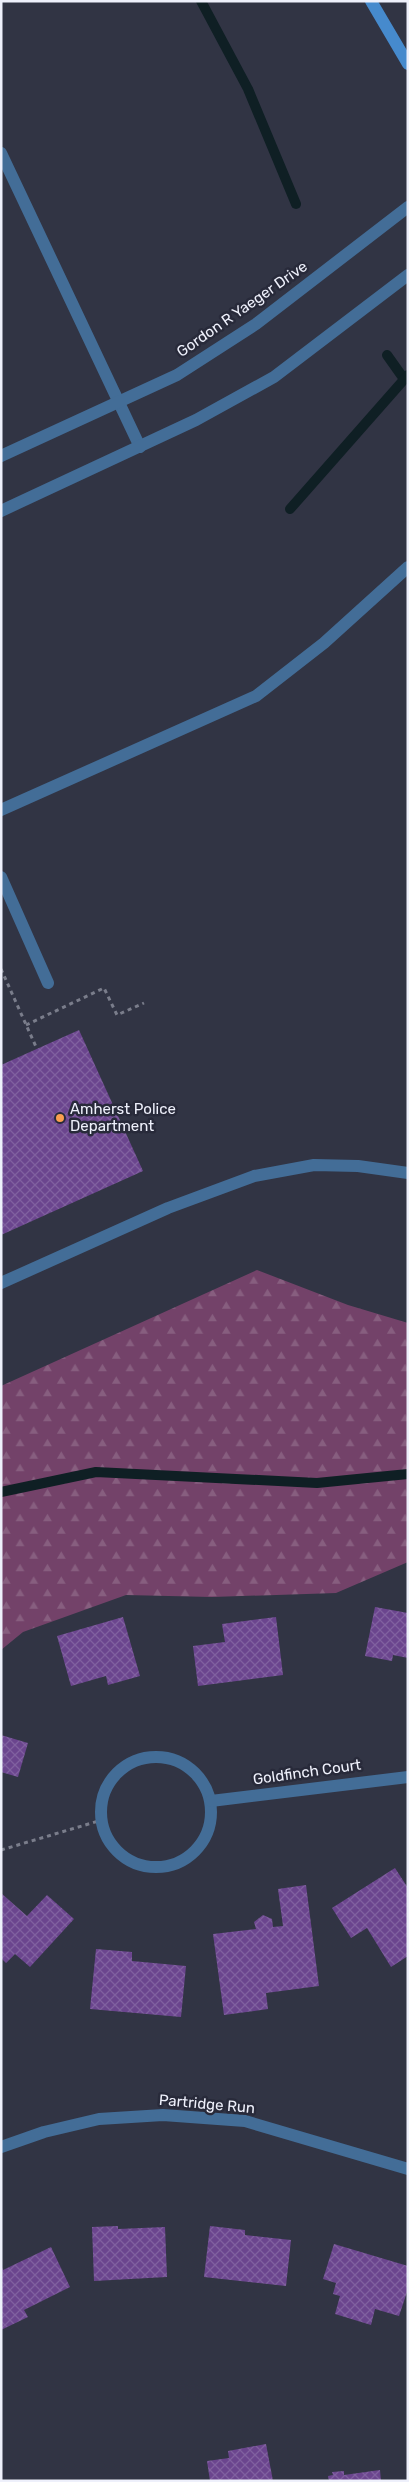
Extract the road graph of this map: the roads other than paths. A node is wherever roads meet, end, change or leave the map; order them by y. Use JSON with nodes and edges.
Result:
{"nodes":[{"id":1,"x":371,"y":1,"type":"edge"},
{"id":2,"x":408,"y":64,"type":"edge"},
{"id":3,"x":1,"y":153,"type":"edge"},
{"id":4,"x":408,"y":207,"type":"edge"},
{"id":5,"x":408,"y":275,"type":"edge"},
{"id":6,"x":119,"y":403,"type":"junction"},
{"id":7,"x":140,"y":447,"type":"junction"},
{"id":8,"x":1,"y":456,"type":"edge"},
{"id":9,"x":1,"y":511,"type":"edge"},
{"id":10,"x":408,"y":567,"type":"edge"},
{"id":11,"x":1,"y":810,"type":"edge"},
{"id":12,"x":1,"y":877,"type":"edge"},
{"id":13,"x":48,"y":982,"type":"dead end"},
{"id":14,"x":408,"y":1173,"type":"edge"},
{"id":15,"x":1,"y":1283,"type":"edge"},
{"id":16,"x":408,"y":1777,"type":"edge"},
{"id":17,"x":210,"y":1801,"type":"junction"},
{"id":18,"x":1,"y":2147,"type":"edge"},
{"id":19,"x":408,"y":2168,"type":"edge"}],
"edges":[{"from":1,"to":2,"type":"main road"},
{"from":3,"to":6,"type":"street"},
{"from":4,"to":6,"type":"street","name":"Gordon R Yaeger Drive"},
{"from":5,"to":7,"type":"street"},
{"from":6,"to":7,"type":"street"},
{"from":6,"to":8,"type":"street","name":"Gordon R Yaeger Drive"},
{"from":7,"to":9,"type":"street"},
{"from":10,"to":11,"type":"street"},
{"from":12,"to":13,"type":"street"},
{"from":14,"to":15,"type":"street"},
{"from":16,"to":17,"type":"street","name":"Goldfinch Court"},
{"from":17,"to":17,"type":"street"},
{"from":18,"to":19,"type":"street","name":"Partridge Run"}]}
